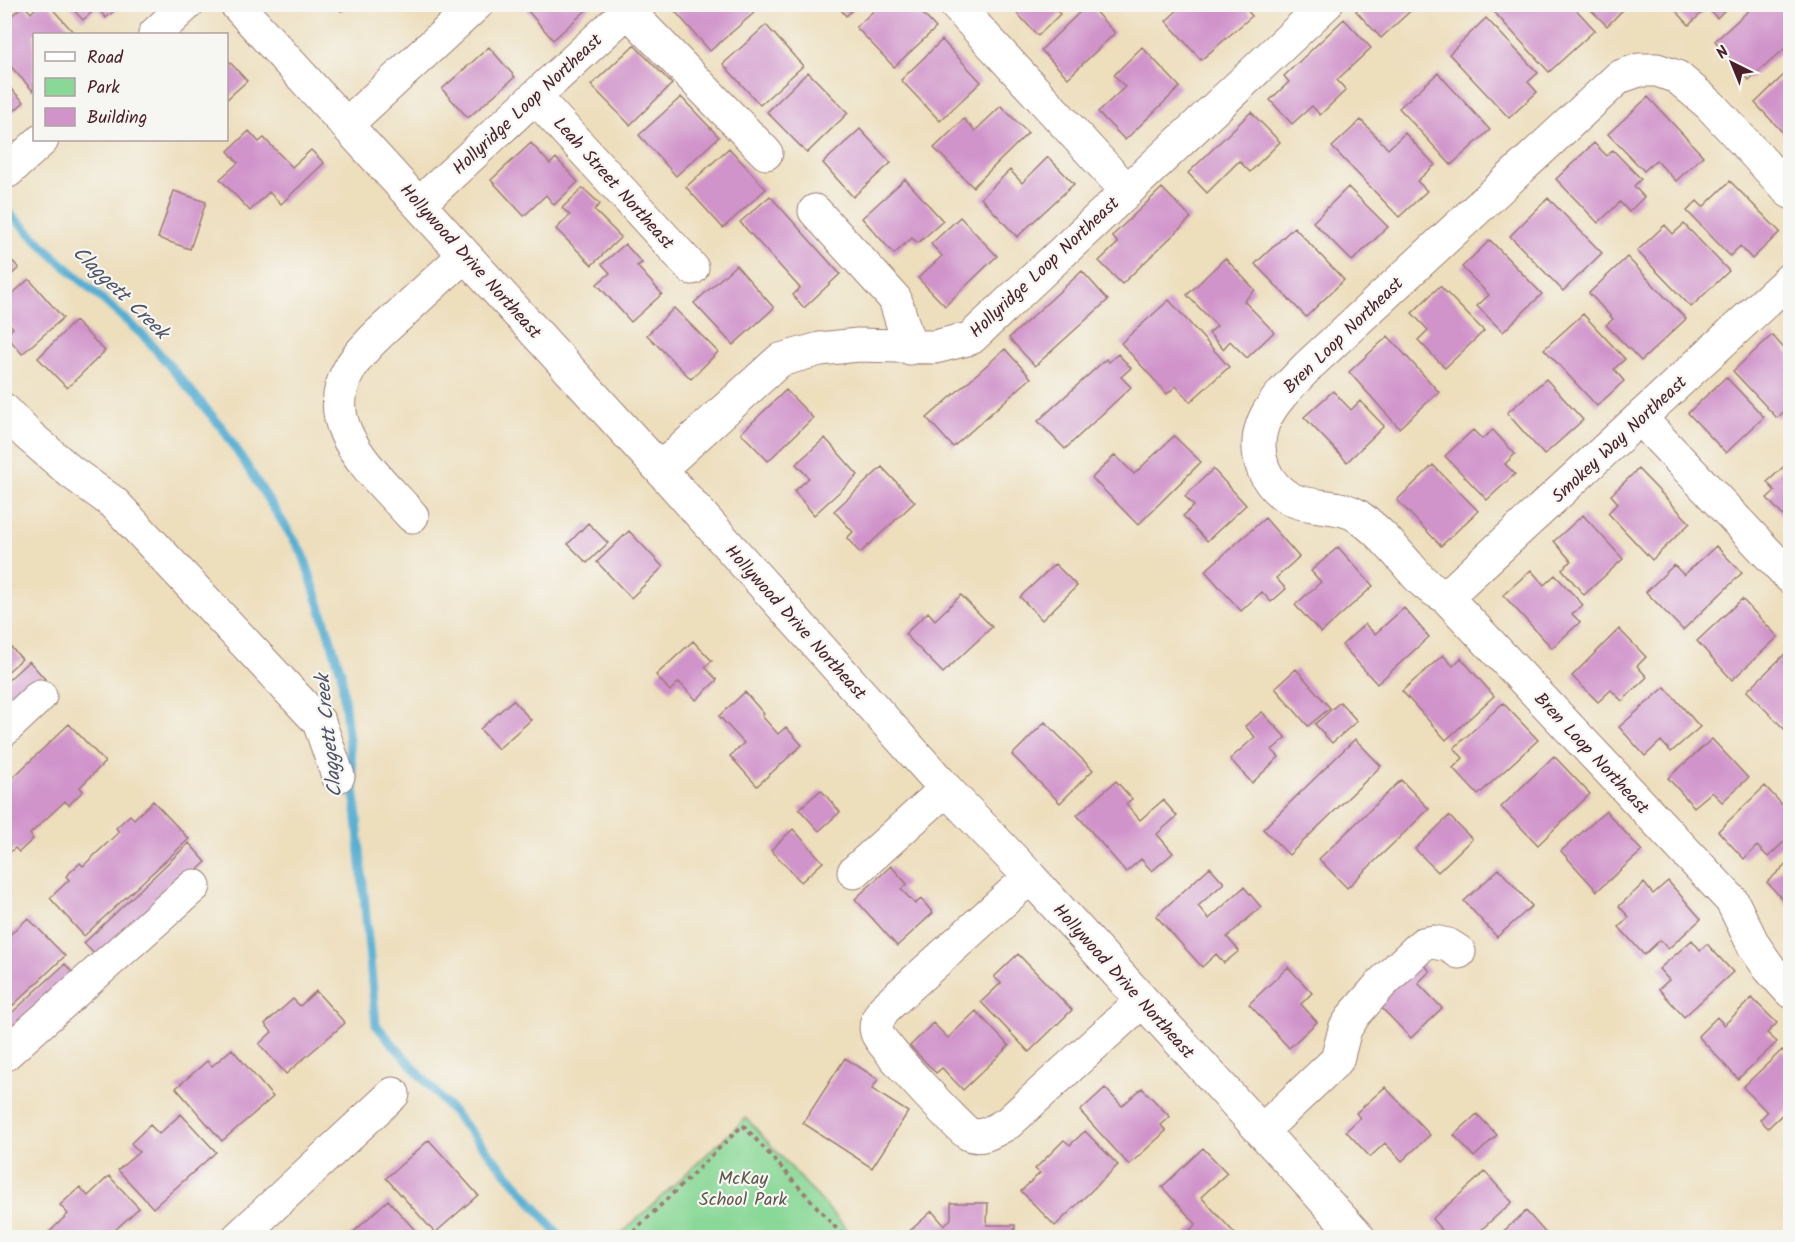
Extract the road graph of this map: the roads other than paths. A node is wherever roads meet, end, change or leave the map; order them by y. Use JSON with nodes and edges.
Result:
{"nodes":[{"id":1,"x":187,"y":4,"type":"edge"},
{"id":2,"x":236,"y":4,"type":"edge"},
{"id":3,"x":477,"y":4,"type":"edge"},
{"id":4,"x":955,"y":4,"type":"edge"},
{"id":5,"x":631,"y":8,"type":"edge"},
{"id":6,"x":1306,"y":11,"type":"edge"},
{"id":7,"x":156,"y":33,"type":"edge"},
{"id":8,"x":536,"y":97,"type":"junction"},
{"id":9,"x":346,"y":125,"type":"junction"},
{"id":10,"x":41,"y":141,"type":"edge"},
{"id":11,"x":766,"y":153,"type":"dead end"},
{"id":12,"x":8,"y":171,"type":"dead end"},
{"id":13,"x":1127,"y":191,"type":"junction"},
{"id":14,"x":1791,"y":192,"type":"edge"},
{"id":15,"x":419,"y":204,"type":"junction"},
{"id":16,"x":815,"y":211,"type":"dead end"},
{"id":17,"x":465,"y":255,"type":"junction"},
{"id":18,"x":692,"y":268,"type":"dead end"},
{"id":19,"x":1791,"y":279,"type":"edge"},
{"id":20,"x":910,"y":348,"type":"junction"},
{"id":21,"x":4,"y":410,"type":"edge"},
{"id":22,"x":1641,"y":419,"type":"junction"},
{"id":23,"x":660,"y":469,"type":"junction"},
{"id":24,"x":412,"y":516,"type":"dead end"},
{"id":25,"x":1791,"y":578,"type":"edge"},
{"id":26,"x":1446,"y":597,"type":"junction"},
{"id":27,"x":40,"y":696,"type":"dead end"},
{"id":28,"x":4,"y":730,"type":"edge"},
{"id":29,"x":338,"y":776,"type":"dead end"},
{"id":30,"x":946,"y":789,"type":"junction"},
{"id":31,"x":854,"y":872,"type":"dead end"},
{"id":32,"x":1030,"y":877,"type":"junction"},
{"id":33,"x":194,"y":886,"type":"dead end"},
{"id":34,"x":1459,"y":952,"type":"dead end"},
{"id":35,"x":1791,"y":991,"type":"edge"},
{"id":36,"x":1142,"y":1001,"type":"junction"},
{"id":37,"x":4,"y":1055,"type":"edge"},
{"id":38,"x":393,"y":1094,"type":"dead end"},
{"id":39,"x":1262,"y":1131,"type":"junction"},
{"id":40,"x":1351,"y":1235,"type":"edge"},
{"id":41,"x":238,"y":1238,"type":"edge"}],
"edges":[{"from":1,"to":7,"type":"street"},
{"from":2,"to":9,"type":"street","name":"Hollywood Drive Northeast"},
{"from":3,"to":9,"type":"street"},
{"from":4,"to":13,"type":"street"},
{"from":5,"to":8,"type":"street","name":"Hollyridge Loop Northeast"},
{"from":5,"to":11,"type":"street"},
{"from":6,"to":13,"type":"street","name":"Hollyridge Loop Northeast"},
{"from":8,"to":15,"type":"street","name":"Hollyridge Loop Northeast"},
{"from":8,"to":18,"type":"street","name":"Leah Street Northeast"},
{"from":9,"to":15,"type":"street","name":"Hollywood Drive Northeast"},
{"from":10,"to":12,"type":"street"},
{"from":13,"to":20,"type":"street","name":"Hollyridge Loop Northeast"},
{"from":14,"to":26,"type":"street","name":"Bren Loop Northeast"},
{"from":15,"to":17,"type":"street","name":"Hollywood Drive Northeast"},
{"from":16,"to":20,"type":"street"},
{"from":17,"to":23,"type":"street","name":"Hollywood Drive Northeast"},
{"from":17,"to":24,"type":"street"},
{"from":19,"to":22,"type":"street","name":"Smokey Way Northeast"},
{"from":20,"to":23,"type":"street","name":"Hollyridge Loop Northeast"},
{"from":21,"to":29,"type":"street"},
{"from":22,"to":25,"type":"street"},
{"from":22,"to":26,"type":"street","name":"Smokey Way Northeast"},
{"from":23,"to":30,"type":"street","name":"Hollywood Drive Northeast"},
{"from":26,"to":35,"type":"street","name":"Bren Loop Northeast"},
{"from":27,"to":28,"type":"street"},
{"from":30,"to":31,"type":"street"},
{"from":30,"to":32,"type":"street","name":"Hollywood Drive Northeast"},
{"from":32,"to":36,"type":"street","name":"Hollywood Drive Northeast"},
{"from":32,"to":36,"type":"street"},
{"from":33,"to":37,"type":"street"},
{"from":34,"to":39,"type":"street"},
{"from":36,"to":39,"type":"street","name":"Hollywood Drive Northeast"},
{"from":38,"to":41,"type":"street"},
{"from":39,"to":40,"type":"street","name":"Hollywood Drive Northeast"}]}
